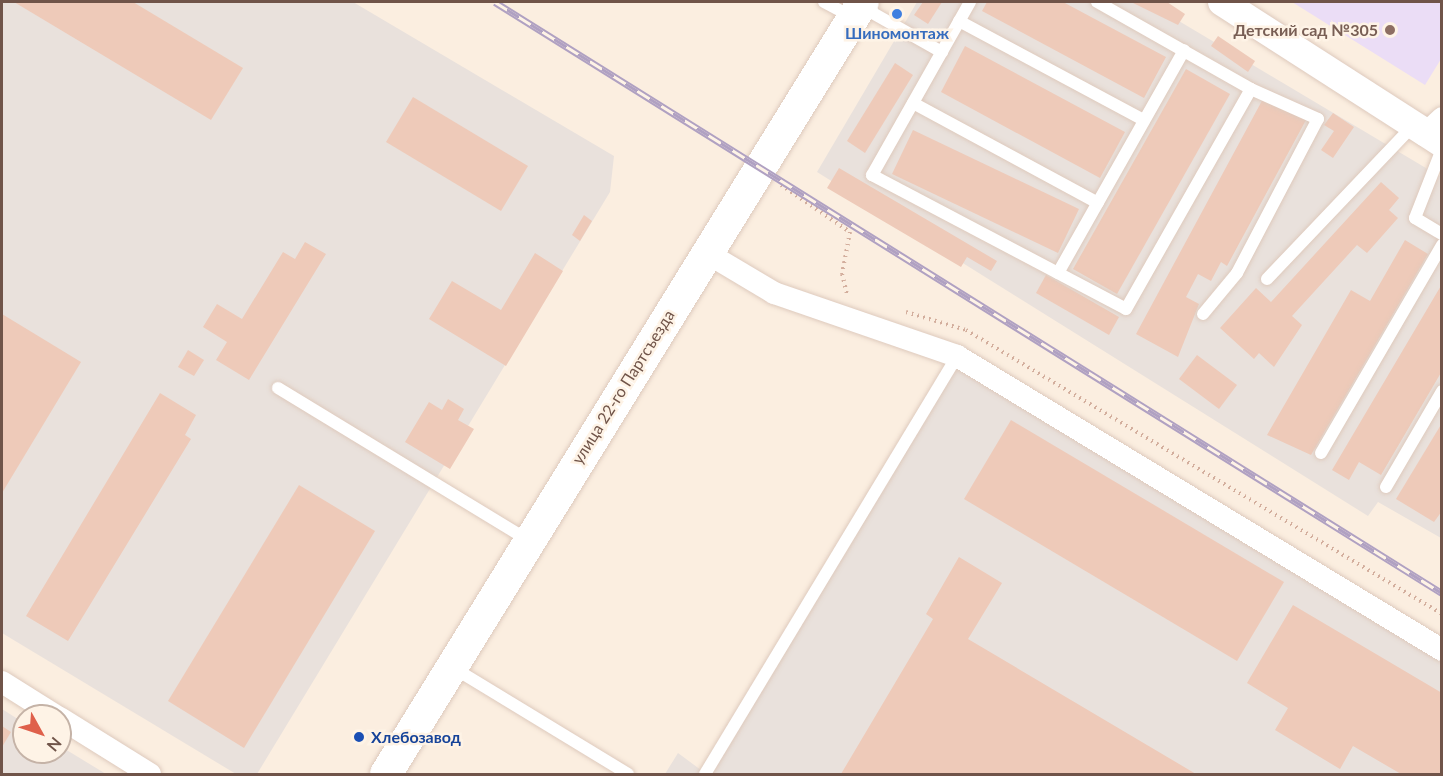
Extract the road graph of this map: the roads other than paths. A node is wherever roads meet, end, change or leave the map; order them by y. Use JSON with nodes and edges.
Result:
{"nodes":[{"id":1,"x":824,"y":2,"type":"edge"},
{"id":2,"x":970,"y":2,"type":"edge"},
{"id":3,"x":1097,"y":2,"type":"edge"},
{"id":4,"x":1222,"y":2,"type":"edge"},
{"id":5,"x":859,"y":8,"type":"edge"},
{"id":6,"x":959,"y":21,"type":"junction"},
{"id":7,"x":1184,"y":50,"type":"junction"},
{"id":8,"x":942,"y":52,"type":"junction"},
{"id":9,"x":1251,"y":89,"type":"junction"},
{"id":10,"x":913,"y":103,"type":"junction"},
{"id":11,"x":1144,"y":120,"type":"junction"},
{"id":12,"x":1432,"y":134,"type":"edge"},
{"id":13,"x":1098,"y":203,"type":"junction"},
{"id":14,"x":1442,"y":234,"type":"edge"},
{"id":15,"x":1442,"y":245,"type":"edge"},
{"id":16,"x":707,"y":253,"type":"junction"},
{"id":17,"x":1058,"y":273,"type":"junction"},
{"id":18,"x":1267,"y":279,"type":"dead end"},
{"id":19,"x":1203,"y":314,"type":"dead end"},
{"id":20,"x":957,"y":356,"type":"junction"},
{"id":21,"x":278,"y":388,"type":"dead end"},
{"id":22,"x":1442,"y":391,"type":"edge"},
{"id":23,"x":1321,"y":453,"type":"dead end"},
{"id":24,"x":1386,"y":487,"type":"dead end"},
{"id":25,"x":528,"y":540,"type":"junction"},
{"id":26,"x":1442,"y":650,"type":"edge"},
{"id":27,"x":451,"y":666,"type":"junction"},
{"id":28,"x":2,"y":682,"type":"edge"},
{"id":29,"x":37,"y":704,"type":"edge"},
{"id":30,"x":72,"y":726,"type":"edge"},
{"id":31,"x":150,"y":774,"type":"edge"},
{"id":32,"x":386,"y":774,"type":"edge"},
{"id":33,"x":624,"y":774,"type":"edge"},
{"id":34,"x":705,"y":774,"type":"edge"}],
"edges":[{"from":1,"to":5,"type":"lane"},
{"from":2,"to":6,"type":"lane"},
{"from":3,"to":7,"type":"lane"},
{"from":4,"to":12,"type":"street"},
{"from":5,"to":8,"type":"lane"},
{"from":5,"to":16,"type":"main road","name":"улица 22-го Партсъезда"},
{"from":6,"to":8,"type":"lane"},
{"from":6,"to":11,"type":"lane"},
{"from":7,"to":9,"type":"lane"},
{"from":7,"to":11,"type":"lane"},
{"from":8,"to":10,"type":"lane"},
{"from":9,"to":17,"type":"lane"},
{"from":9,"to":19,"type":"lane"},
{"from":10,"to":13,"type":"lane"},
{"from":10,"to":17,"type":"lane"},
{"from":11,"to":13,"type":"lane"},
{"from":12,"to":14,"type":"lane"},
{"from":12,"to":18,"type":"lane"},
{"from":13,"to":17,"type":"lane"},
{"from":15,"to":23,"type":"lane"},
{"from":16,"to":20,"type":"street"},
{"from":16,"to":25,"type":"main road","name":"улица 22-го Партсъезда"},
{"from":20,"to":26,"type":"street"},
{"from":20,"to":34,"type":"lane"},
{"from":21,"to":25,"type":"lane"},
{"from":22,"to":24,"type":"lane"},
{"from":25,"to":27,"type":"main road","name":"улица 22-го Партсъезда"},
{"from":27,"to":32,"type":"main road","name":"улица 22-го Партсъезда"},
{"from":27,"to":33,"type":"lane"},
{"from":28,"to":29,"type":"street"},
{"from":30,"to":31,"type":"street"}]}
